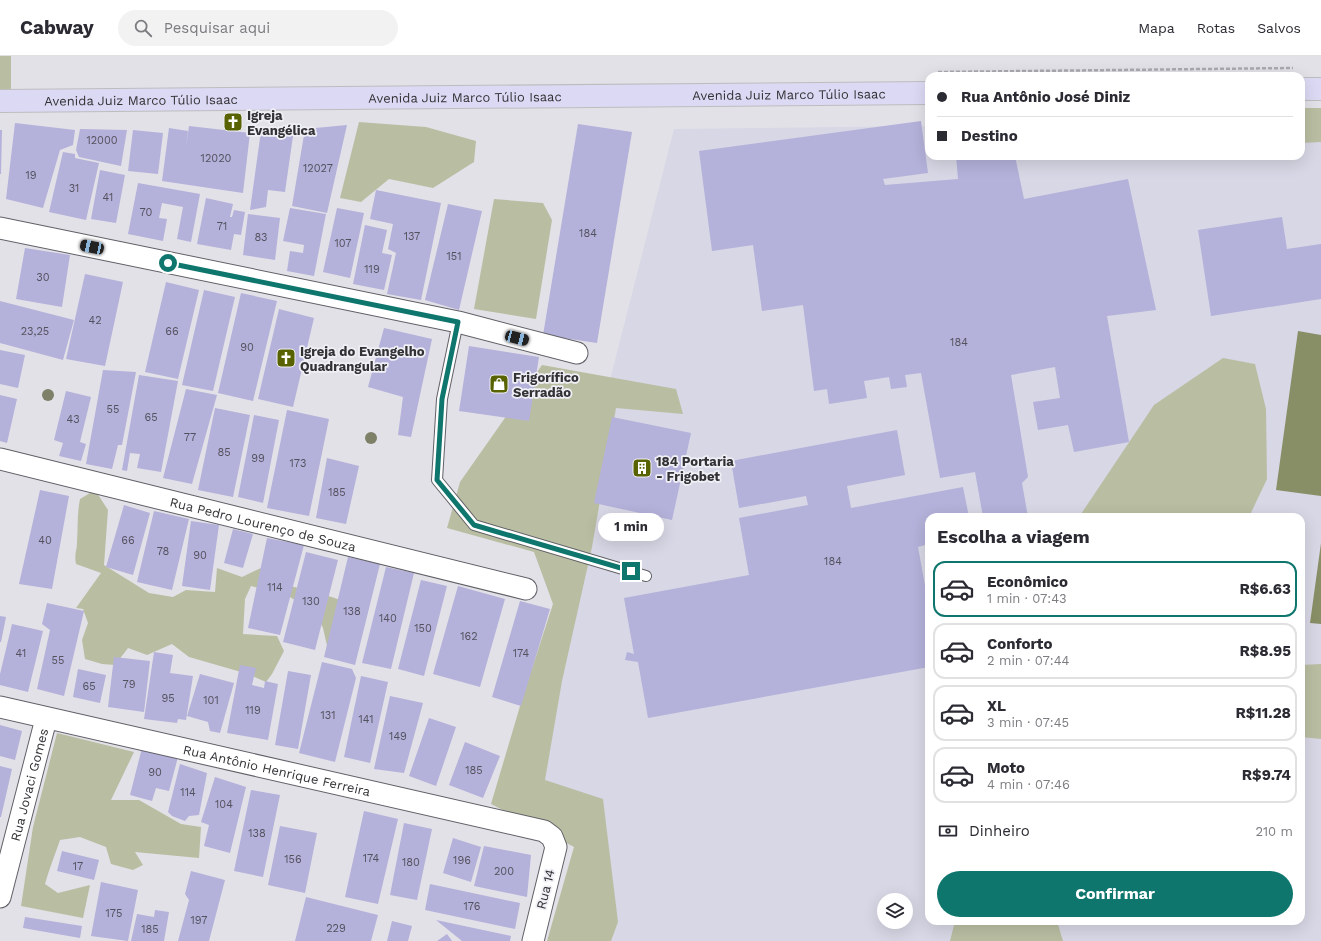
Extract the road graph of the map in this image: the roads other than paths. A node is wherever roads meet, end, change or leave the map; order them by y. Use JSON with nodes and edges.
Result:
{"nodes":[{"id":1,"x":1305,"y":89,"type":"edge"},
{"id":2,"x":1321,"y":89,"type":"edge"},
{"id":3,"x":925,"y":93,"type":"edge"},
{"id":4,"x":0,"y":101,"type":"edge"},
{"id":5,"x":0,"y":228,"type":"edge"},
{"id":6,"x":458,"y":322,"type":"junction"},
{"id":7,"x":577,"y":353,"type":"dead end"},
{"id":8,"x":0,"y":459,"type":"edge"},
{"id":9,"x":646,"y":576,"type":"dead end"},
{"id":10,"x":526,"y":589,"type":"dead end"},
{"id":11,"x":0,"y":707,"type":"edge"},
{"id":12,"x":46,"y":719,"type":"junction"},
{"id":13,"x":552,"y":837,"type":"joint"},
{"id":14,"x":0,"y":897,"type":"edge"},
{"id":15,"x":533,"y":941,"type":"edge"}],
"edges":[{"from":1,"to":2,"type":"main road"},
{"from":3,"to":4,"type":"main road","name":"Avenida Juiz Marco Túlio Isaac"},
{"from":5,"to":6,"type":"street"},
{"from":6,"to":7,"type":"street"},
{"from":6,"to":9,"type":"lane"},
{"from":8,"to":10,"type":"street","name":"Rua Pedro Lourenço de Souza"},
{"from":11,"to":12,"type":"street","name":"Rua Antônio Henrique Ferreira"},
{"from":12,"to":13,"type":"street","name":"Rua Antônio Henrique Ferreira"},
{"from":12,"to":14,"type":"street","name":"Rua Jovaci Gomes"},
{"from":13,"to":15,"type":"street","name":"Rua 14"}]}
